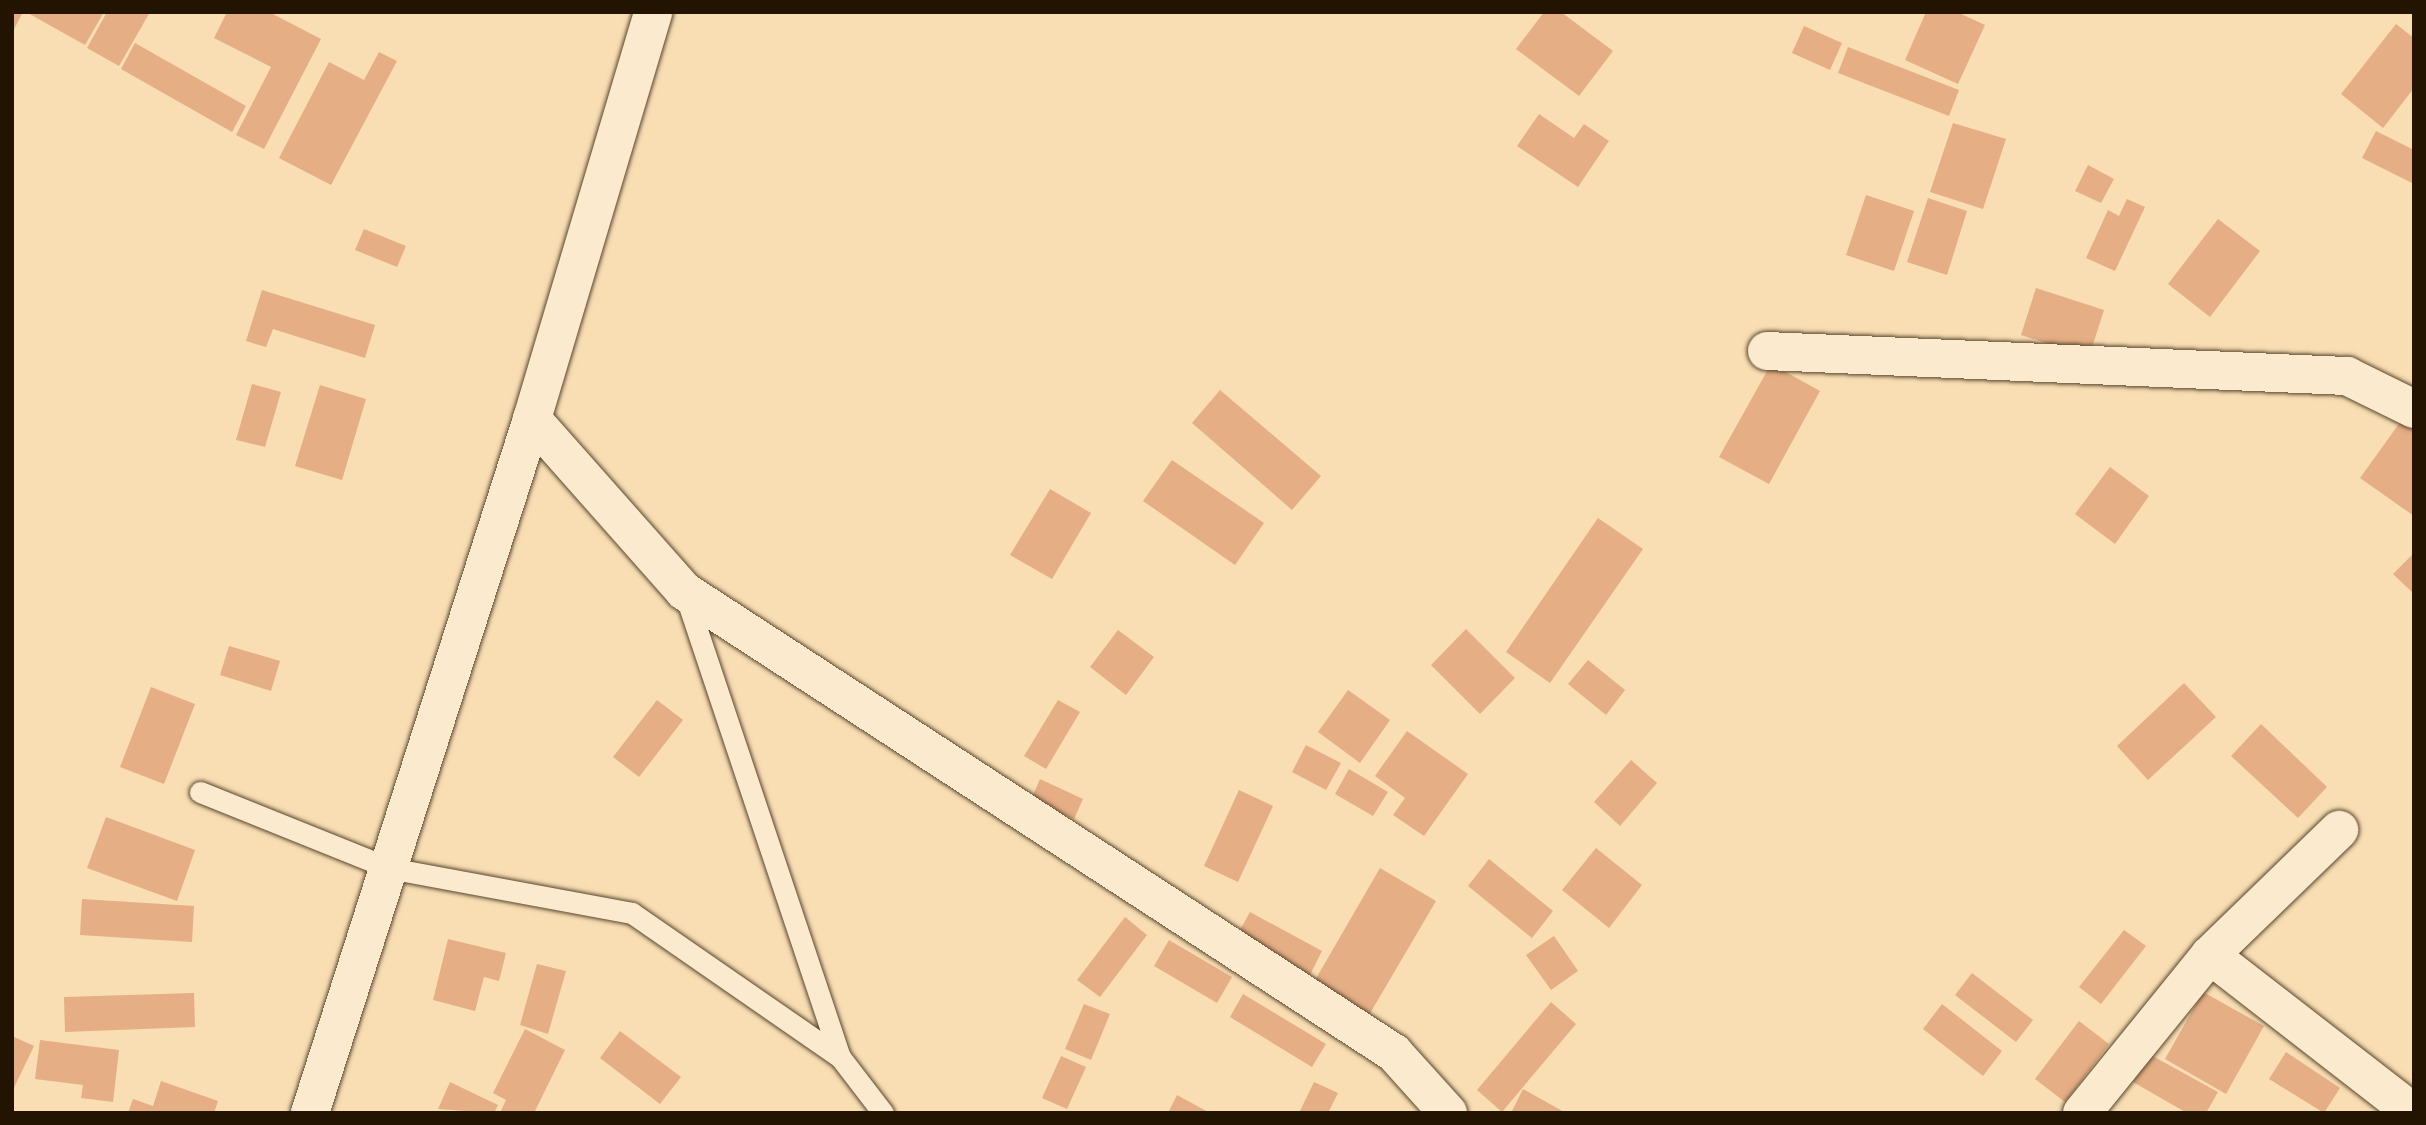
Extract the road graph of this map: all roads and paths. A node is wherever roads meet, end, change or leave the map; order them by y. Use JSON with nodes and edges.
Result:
{"nodes":[{"id":1,"x":653,"y":12,"type":"edge"},
{"id":2,"x":1768,"y":352,"type":"dead end"},
{"id":3,"x":2414,"y":409,"type":"edge"},
{"id":4,"x":532,"y":419,"type":"junction"},
{"id":5,"x":684,"y":591,"type":"junction"},
{"id":6,"x":200,"y":792,"type":"dead end"},
{"id":7,"x":2339,"y":830,"type":"dead end"},
{"id":8,"x":388,"y":868,"type":"junction"},
{"id":9,"x":2210,"y":955,"type":"junction"},
{"id":10,"x":840,"y":1057,"type":"junction"},
{"id":11,"x":310,"y":1113,"type":"edge"},
{"id":12,"x":883,"y":1113,"type":"edge"},
{"id":13,"x":1448,"y":1113,"type":"edge"},
{"id":14,"x":2082,"y":1113,"type":"edge"},
{"id":15,"x":2414,"y":1113,"type":"edge"}],
"edges":[{"from":1,"to":4,"type":"street"},
{"from":2,"to":3,"type":"street"},
{"from":4,"to":5,"type":"street"},
{"from":4,"to":8,"type":"street"},
{"from":5,"to":10,"type":"lane"},
{"from":5,"to":13,"type":"street"},
{"from":6,"to":8,"type":"lane"},
{"from":7,"to":9,"type":"street"},
{"from":8,"to":10,"type":"lane"},
{"from":8,"to":11,"type":"street"},
{"from":9,"to":14,"type":"street"},
{"from":9,"to":15,"type":"street"},
{"from":10,"to":12,"type":"lane"}]}
